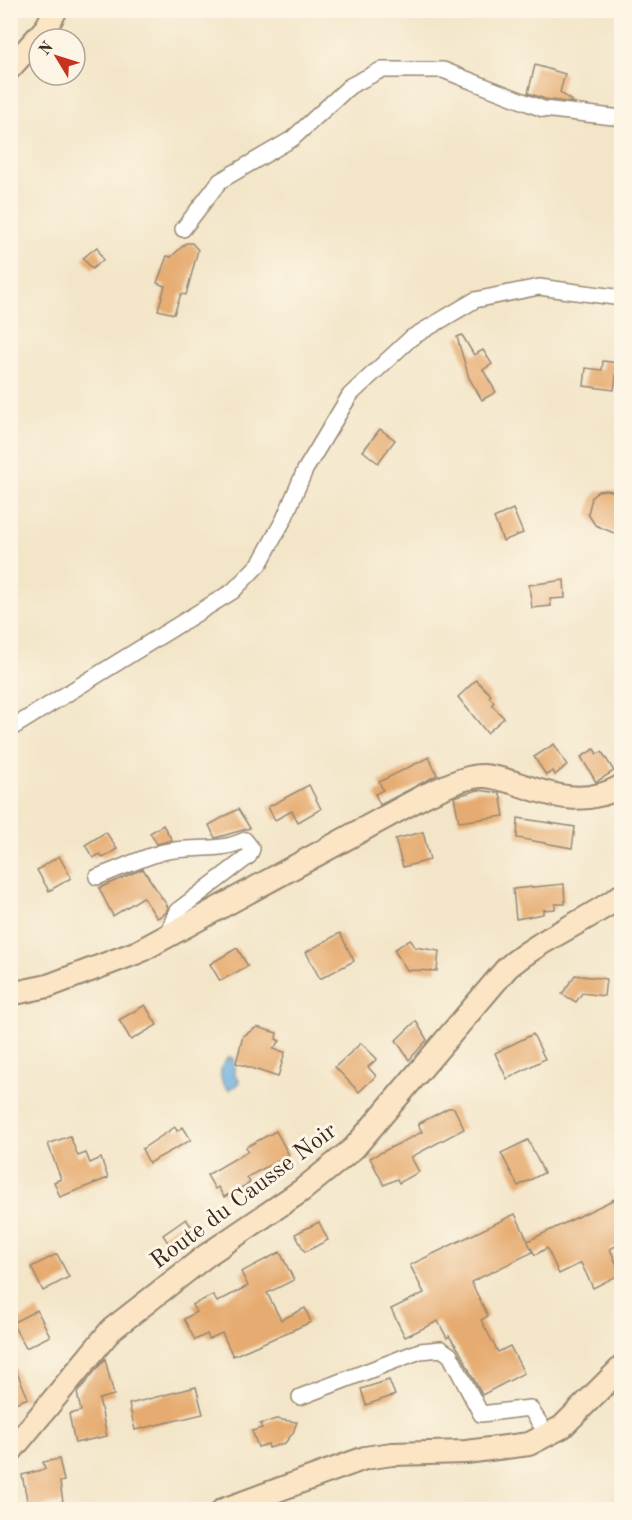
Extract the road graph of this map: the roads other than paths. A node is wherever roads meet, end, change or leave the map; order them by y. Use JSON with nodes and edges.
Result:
{"nodes":[{"id":1,"x":57,"y":10,"type":"edge"},
{"id":2,"x":10,"y":68,"type":"edge"},
{"id":3,"x":621,"y":118,"type":"edge"},
{"id":4,"x":183,"y":229,"type":"dead end"},
{"id":5,"x":621,"y":298,"type":"edge"},
{"id":6,"x":10,"y":729,"type":"edge"},
{"id":7,"x":621,"y":786,"type":"edge"},
{"id":8,"x":97,"y":877,"type":"dead end"},
{"id":9,"x":621,"y":895,"type":"edge"},
{"id":10,"x":166,"y":938,"type":"junction"},
{"id":11,"x":10,"y":994,"type":"edge"},
{"id":12,"x":621,"y":1367,"type":"edge"},
{"id":13,"x":300,"y":1397,"type":"dead end"},
{"id":14,"x":548,"y":1436,"type":"junction"},
{"id":15,"x":12,"y":1447,"type":"edge"},
{"id":16,"x":222,"y":1509,"type":"edge"}],
"edges":[{"from":1,"to":2,"type":"street"},
{"from":3,"to":4,"type":"street"},
{"from":5,"to":6,"type":"street"},
{"from":7,"to":10,"type":"street"},
{"from":8,"to":10,"type":"street"},
{"from":9,"to":15,"type":"street","name":"Route du Causse Noir"},
{"from":10,"to":11,"type":"street"},
{"from":12,"to":14,"type":"street"},
{"from":13,"to":14,"type":"street"},
{"from":14,"to":16,"type":"street"}]}
